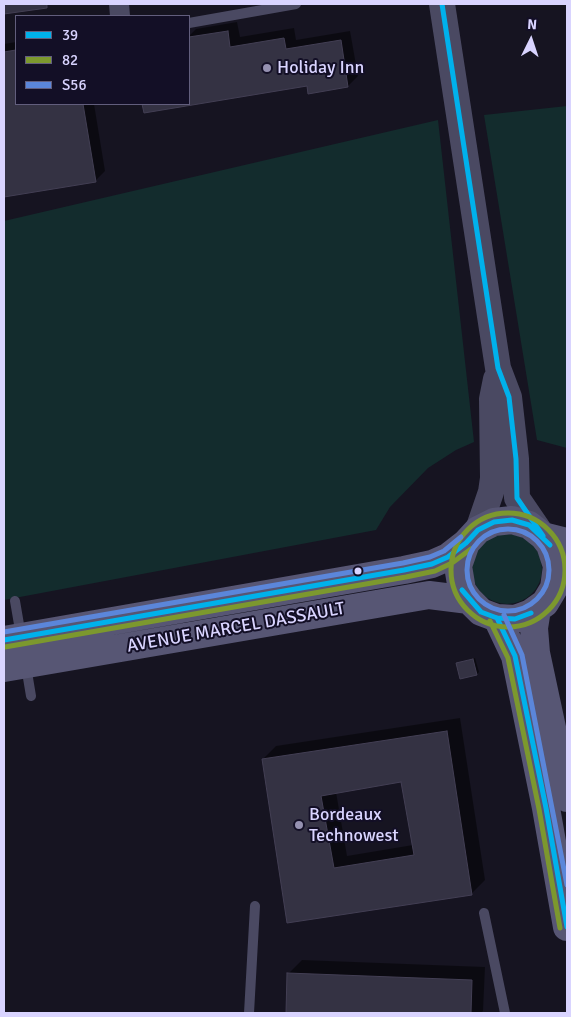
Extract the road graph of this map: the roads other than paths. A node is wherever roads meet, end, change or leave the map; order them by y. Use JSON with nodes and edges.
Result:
{"nodes":[{"id":1,"x":296,"y":4,"type":"edge"},
{"id":2,"x":442,"y":4,"type":"edge"},
{"id":3,"x":190,"y":23,"type":"edge"},
{"id":4,"x":498,"y":368,"type":"junction"},
{"id":5,"x":472,"y":536,"type":"junction"},
{"id":6,"x":555,"y":539,"type":"edge"},
{"id":7,"x":560,"y":582,"type":"edge"},
{"id":8,"x":468,"y":600,"type":"junction"},
{"id":9,"x":15,"y":601,"type":"dead end"},
{"id":10,"x":537,"y":609,"type":"junction"},
{"id":11,"x":497,"y":618,"type":"junction"},
{"id":12,"x":12,"y":638,"type":"edge"},
{"id":13,"x":15,"y":666,"type":"edge"},
{"id":14,"x":31,"y":696,"type":"dead end"},
{"id":15,"x":567,"y":798,"type":"edge"},
{"id":16,"x":255,"y":906,"type":"dead end"},
{"id":17,"x":484,"y":913,"type":"dead end"},
{"id":18,"x":567,"y":927,"type":"edge"},
{"id":19,"x":249,"y":1013,"type":"edge"},
{"id":20,"x":504,"y":1013,"type":"edge"}],
"edges":[{"from":1,"to":3,"type":"lane"},
{"from":2,"to":4,"type":"street"},
{"from":4,"to":5,"type":"street"},
{"from":4,"to":6,"type":"street"},
{"from":5,"to":6,"type":"main road"},
{"from":5,"to":8,"type":"main road"},
{"from":5,"to":12,"type":"main road","name":"AVENUE MARCEL DASSAULT"},
{"from":6,"to":7,"type":"main road"},
{"from":7,"to":10,"type":"main road"},
{"from":8,"to":11,"type":"main road"},
{"from":8,"to":13,"type":"main road","name":"AVENUE MARCEL DASSAULT"},
{"from":9,"to":12,"type":"lane"},
{"from":10,"to":11,"type":"main road"},
{"from":10,"to":15,"type":"main road"},
{"from":11,"to":18,"type":"main road"},
{"from":13,"to":14,"type":"lane"},
{"from":16,"to":19,"type":"lane"},
{"from":17,"to":20,"type":"lane"}]}
